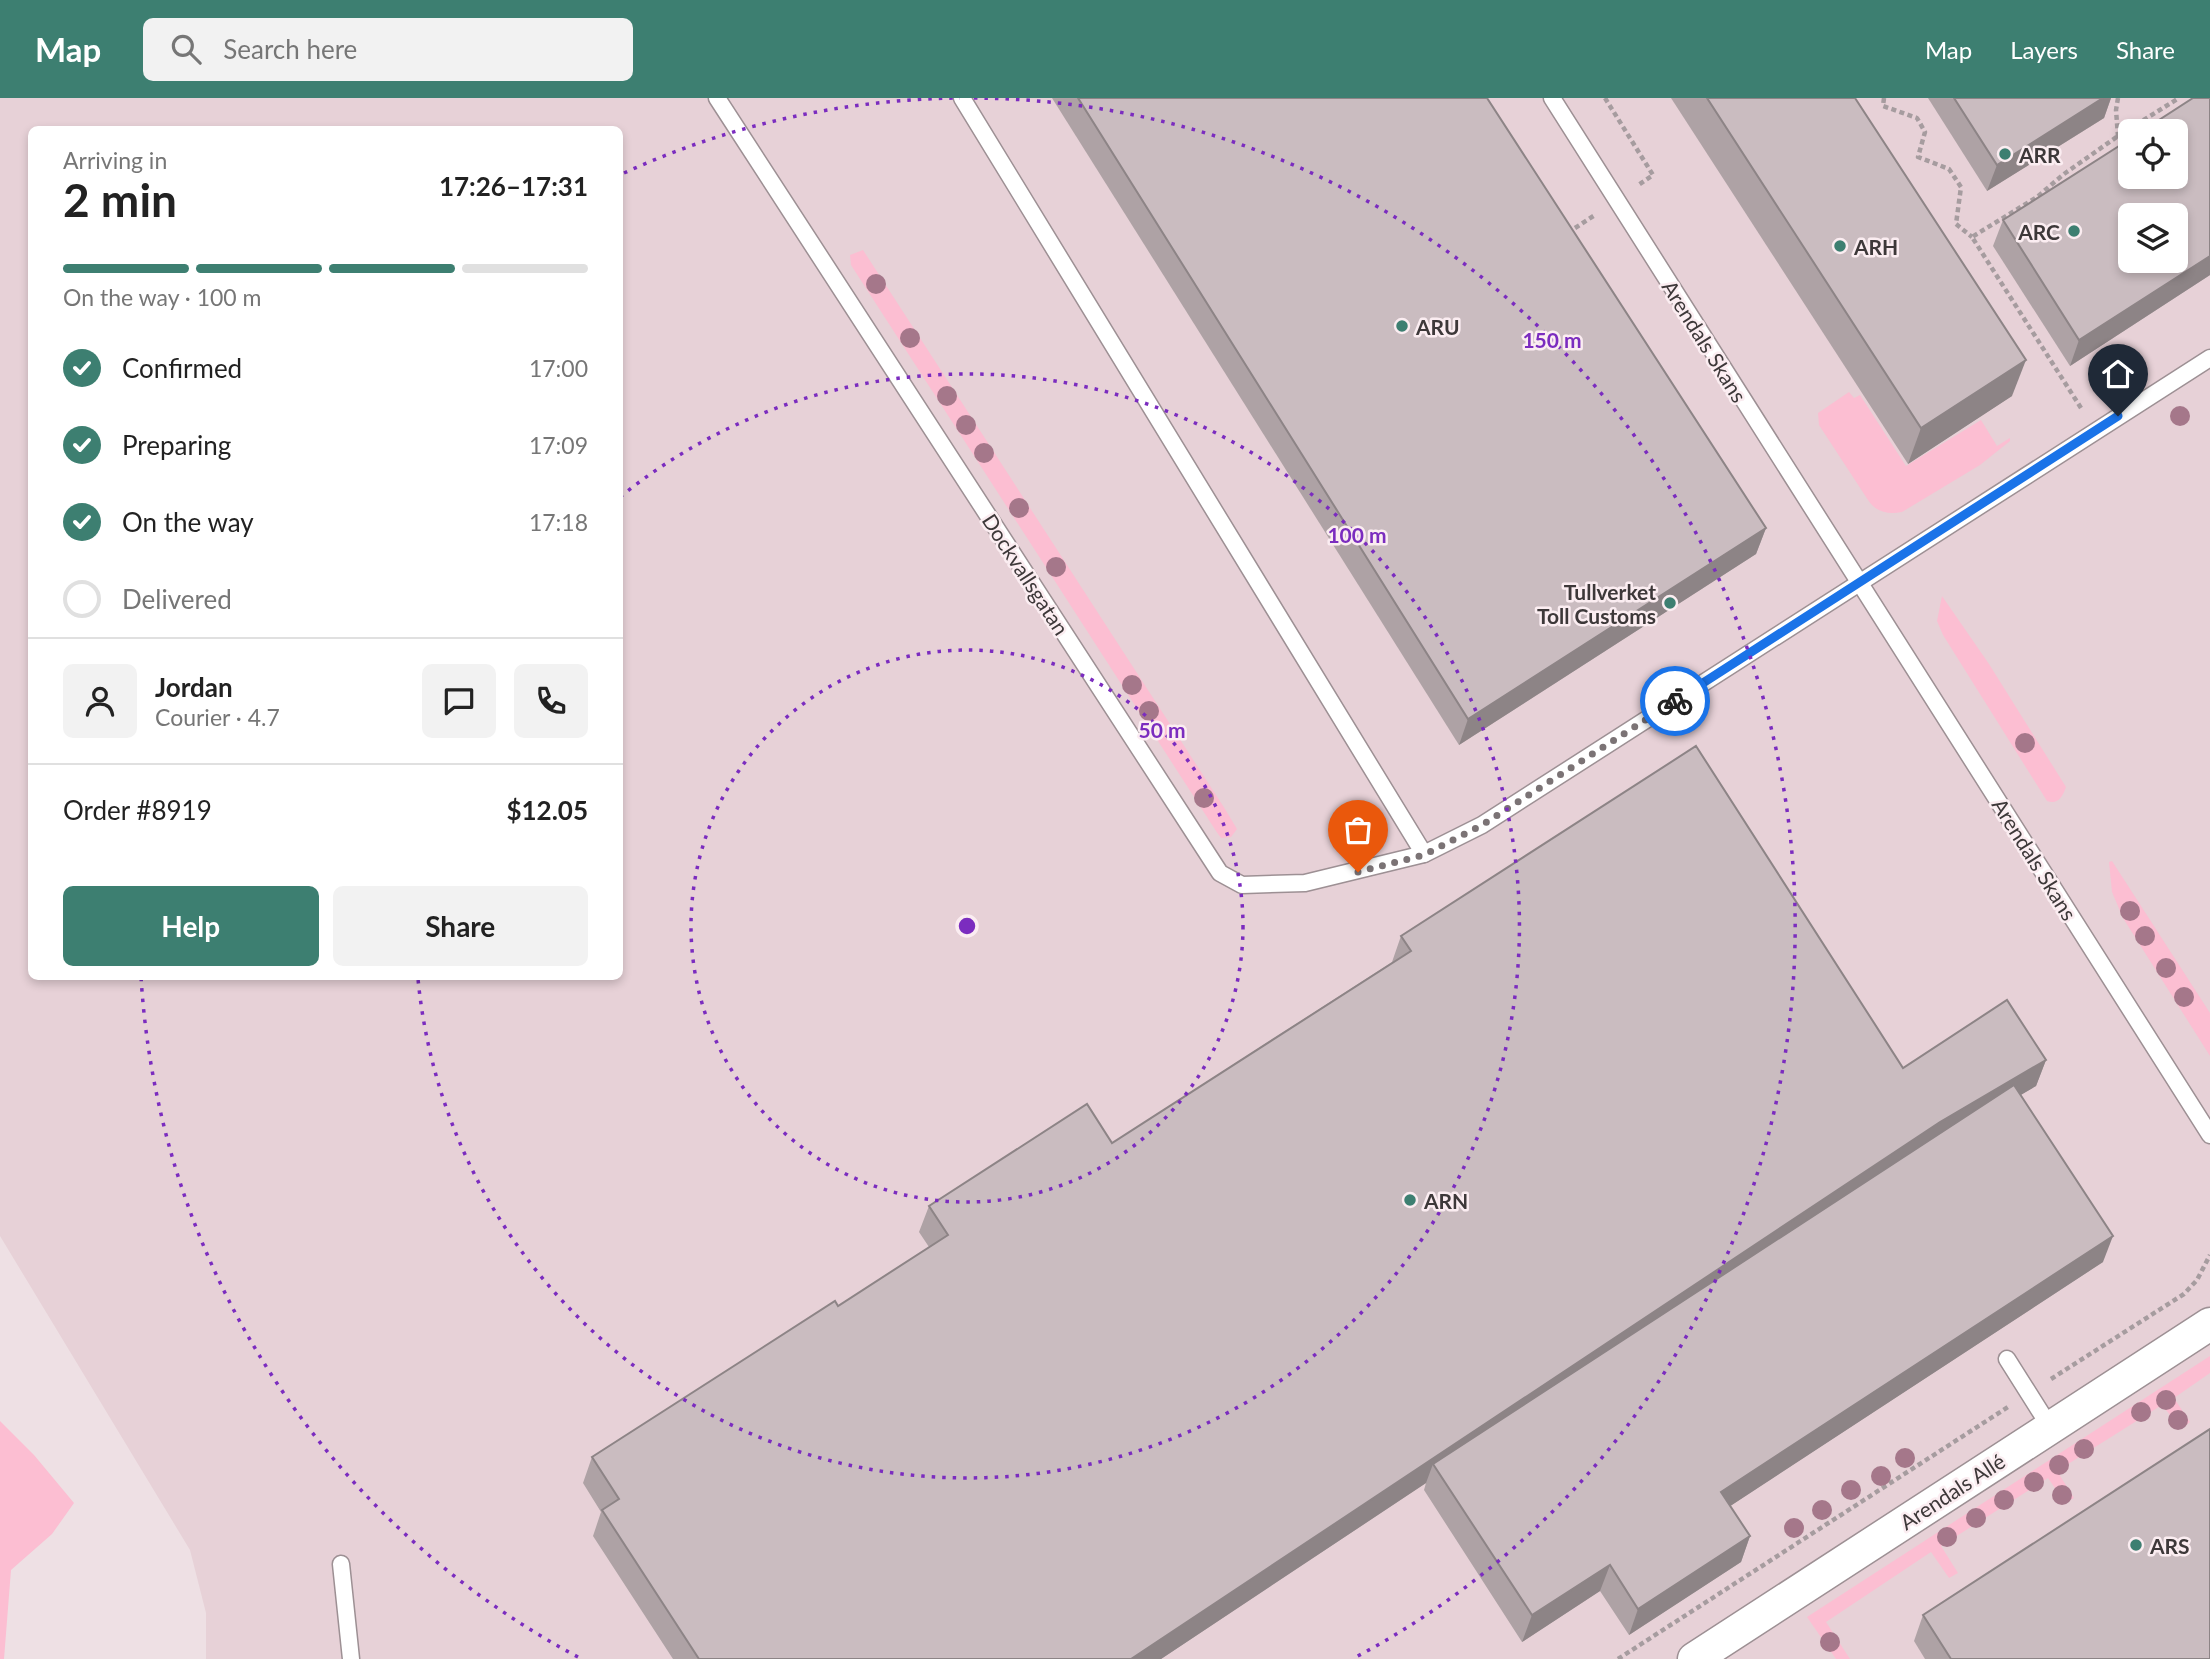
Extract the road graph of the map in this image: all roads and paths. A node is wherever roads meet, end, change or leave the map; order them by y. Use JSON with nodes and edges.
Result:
{"nodes":[{"id":1,"x":717,"y":98,"type":"edge"},
{"id":2,"x":962,"y":98,"type":"edge"},
{"id":3,"x":1552,"y":98,"type":"edge"},
{"id":4,"x":1884,"y":98,"type":"edge"},
{"id":5,"x":2118,"y":98,"type":"edge"},
{"id":6,"x":2179,"y":98,"type":"edge"},
{"id":7,"x":2145,"y":119,"type":"edge"},
{"id":8,"x":2118,"y":136,"type":"joint"},
{"id":9,"x":1972,"y":237,"type":"junction"},
{"id":10,"x":2210,"y":358,"type":"edge"},
{"id":11,"x":2088,"y":406,"type":"dead end"},
{"id":12,"x":1859,"y":583,"type":"junction"},
{"id":13,"x":1424,"y":855,"type":"junction"},
{"id":14,"x":2210,"y":1135,"type":"edge"},
{"id":15,"x":2210,"y":1255,"type":"edge"},
{"id":16,"x":2210,"y":1324,"type":"edge"},
{"id":17,"x":2007,"y":1359,"type":"dead end"},
{"id":18,"x":2028,"y":1394,"type":"junction"},
{"id":19,"x":2050,"y":1427,"type":"junction"},
{"id":20,"x":341,"y":1564,"type":"dead end"},
{"id":21,"x":1730,"y":1649,"type":"edge"},
{"id":22,"x":351,"y":1659,"type":"edge"},
{"id":23,"x":1618,"y":1659,"type":"edge"},
{"id":24,"x":1694,"y":1659,"type":"edge"}],
"edges":[{"from":1,"to":13,"type":"lane","name":"Dockvallsgatan"},
{"from":2,"to":13,"type":"lane"},
{"from":3,"to":12,"type":"lane","name":"Arendals Skans"},
{"from":4,"to":9,"type":"path"},
{"from":5,"to":8,"type":"path"},
{"from":6,"to":7,"type":"path"},
{"from":8,"to":9,"type":"path"},
{"from":9,"to":11,"type":"path"},
{"from":10,"to":12,"type":"lane"},
{"from":12,"to":13,"type":"lane","name":"Dockvallsgatan"},
{"from":12,"to":14,"type":"lane","name":"Arendals Skans"},
{"from":15,"to":18,"type":"path"},
{"from":16,"to":19,"type":"street","name":"Arendals Allé"},
{"from":17,"to":18,"type":"lane"},
{"from":18,"to":19,"type":"lane"},
{"from":18,"to":23,"type":"path"},
{"from":19,"to":21,"type":"street","name":"Arendals Allé"},
{"from":20,"to":22,"type":"lane"},
{"from":21,"to":24,"type":"street","name":"Arendals Allé"}]}
